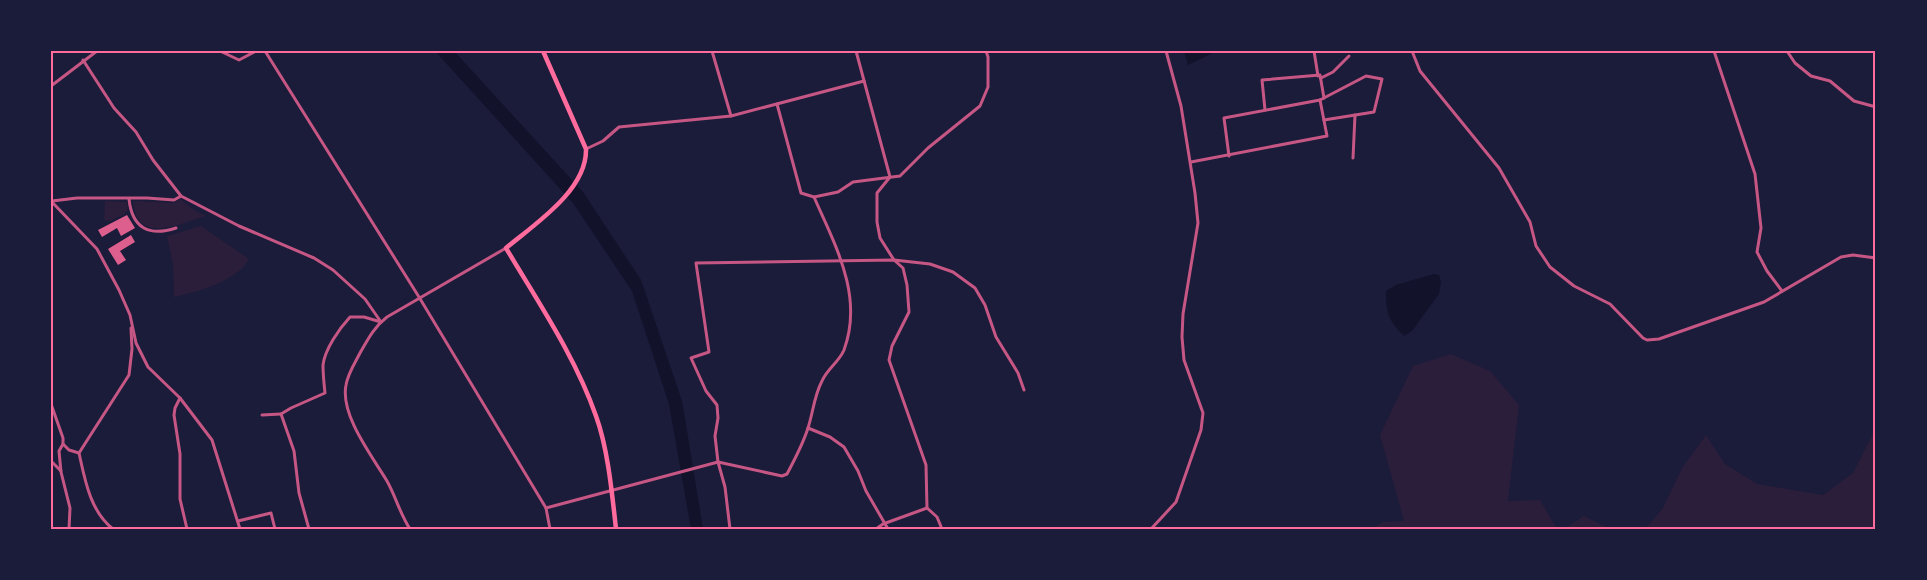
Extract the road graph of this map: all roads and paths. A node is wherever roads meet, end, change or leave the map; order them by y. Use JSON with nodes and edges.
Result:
{"nodes":[{"id":1,"x":97,"y":51,"type":"edge"},
{"id":2,"x":220,"y":51,"type":"edge"},
{"id":3,"x":256,"y":51,"type":"edge"},
{"id":4,"x":265,"y":51,"type":"edge"},
{"id":5,"x":543,"y":51,"type":"edge"},
{"id":6,"x":712,"y":51,"type":"edge"},
{"id":7,"x":856,"y":51,"type":"edge"},
{"id":8,"x":986,"y":51,"type":"edge"},
{"id":9,"x":1166,"y":51,"type":"edge"},
{"id":10,"x":1314,"y":51,"type":"edge"},
{"id":11,"x":1412,"y":51,"type":"edge"},
{"id":12,"x":1714,"y":51,"type":"edge"},
{"id":13,"x":1788,"y":51,"type":"edge"},
{"id":14,"x":1349,"y":56,"type":"dead end"},
{"id":15,"x":83,"y":60,"type":"junction"},
{"id":16,"x":1319,"y":77,"type":"junction"},
{"id":17,"x":864,"y":81,"type":"junction"},
{"id":18,"x":51,"y":86,"type":"edge"},
{"id":19,"x":1322,"y":99,"type":"junction"},
{"id":20,"x":777,"y":104,"type":"junction"},
{"id":21,"x":1876,"y":107,"type":"edge"},
{"id":22,"x":1265,"y":110,"type":"junction"},
{"id":23,"x":1355,"y":115,"type":"junction"},
{"id":24,"x":732,"y":116,"type":"junction"},
{"id":25,"x":1324,"y":120,"type":"junction"},
{"id":26,"x":586,"y":148,"type":"junction"},
{"id":27,"x":1229,"y":156,"type":"junction"},
{"id":28,"x":1353,"y":158,"type":"dead end"},
{"id":29,"x":1191,"y":162,"type":"junction"},
{"id":30,"x":890,"y":178,"type":"junction"},
{"id":31,"x":181,"y":196,"type":"junction"},
{"id":32,"x":814,"y":197,"type":"junction"},
{"id":33,"x":129,"y":199,"type":"junction"},
{"id":34,"x":51,"y":201,"type":"edge"},
{"id":35,"x":176,"y":228,"type":"dead end"},
{"id":36,"x":506,"y":248,"type":"junction"},
{"id":37,"x":1876,"y":258,"type":"edge"},
{"id":38,"x":894,"y":260,"type":"junction"},
{"id":39,"x":843,"y":261,"type":"junction"},
{"id":40,"x":1782,"y":291,"type":"junction"},
{"id":41,"x":419,"y":297,"type":"junction"},
{"id":42,"x":130,"y":315,"type":"junction"},
{"id":43,"x":381,"y":322,"type":"junction"},
{"id":44,"x":1024,"y":390,"type":"dead end"},
{"id":45,"x":180,"y":398,"type":"junction"},
{"id":46,"x":51,"y":404,"type":"edge"},
{"id":47,"x":281,"y":414,"type":"junction"},
{"id":48,"x":262,"y":415,"type":"dead end"},
{"id":49,"x":808,"y":428,"type":"junction"},
{"id":50,"x":63,"y":444,"type":"junction"},
{"id":51,"x":79,"y":453,"type":"junction"},
{"id":52,"x":51,"y":461,"type":"edge"},
{"id":53,"x":718,"y":462,"type":"junction"},
{"id":54,"x":62,"y":472,"type":"junction"},
{"id":55,"x":611,"y":490,"type":"junction"},
{"id":56,"x":546,"y":508,"type":"junction"},
{"id":57,"x":927,"y":508,"type":"junction"},
{"id":58,"x":238,"y":521,"type":"junction"},
{"id":59,"x":884,"y":524,"type":"junction"},
{"id":60,"x":70,"y":529,"type":"edge"},
{"id":61,"x":112,"y":529,"type":"edge"},
{"id":62,"x":187,"y":529,"type":"edge"},
{"id":63,"x":240,"y":529,"type":"edge"},
{"id":64,"x":275,"y":529,"type":"edge"},
{"id":65,"x":309,"y":529,"type":"edge"},
{"id":66,"x":410,"y":529,"type":"edge"},
{"id":67,"x":550,"y":529,"type":"edge"},
{"id":68,"x":616,"y":529,"type":"edge"},
{"id":69,"x":730,"y":529,"type":"edge"},
{"id":70,"x":876,"y":529,"type":"edge"},
{"id":71,"x":888,"y":529,"type":"edge"},
{"id":72,"x":942,"y":529,"type":"edge"},
{"id":73,"x":1151,"y":529,"type":"edge"}],
"edges":[{"from":1,"to":15,"type":"street"},
{"from":2,"to":3,"type":"street"},
{"from":4,"to":41,"type":"street"},
{"from":5,"to":26,"type":"main road"},
{"from":6,"to":24,"type":"street"},
{"from":7,"to":17,"type":"street"},
{"from":8,"to":30,"type":"street"},
{"from":9,"to":29,"type":"street"},
{"from":10,"to":16,"type":"street"},
{"from":11,"to":40,"type":"street"},
{"from":12,"to":40,"type":"street"},
{"from":13,"to":21,"type":"street"},
{"from":14,"to":16,"type":"street"},
{"from":15,"to":18,"type":"street"},
{"from":15,"to":31,"type":"street"},
{"from":16,"to":19,"type":"street"},
{"from":16,"to":22,"type":"street"},
{"from":17,"to":20,"type":"street"},
{"from":17,"to":30,"type":"street"},
{"from":19,"to":22,"type":"street"},
{"from":19,"to":23,"type":"street"},
{"from":19,"to":25,"type":"street"},
{"from":20,"to":24,"type":"street"},
{"from":20,"to":32,"type":"street"},
{"from":22,"to":27,"type":"street"},
{"from":23,"to":25,"type":"street"},
{"from":23,"to":28,"type":"street"},
{"from":24,"to":26,"type":"street"},
{"from":25,"to":27,"type":"street"},
{"from":26,"to":36,"type":"main road"},
{"from":27,"to":29,"type":"street"},
{"from":29,"to":73,"type":"street"},
{"from":30,"to":32,"type":"street"},
{"from":30,"to":38,"type":"street"},
{"from":31,"to":33,"type":"street"},
{"from":31,"to":43,"type":"street"},
{"from":32,"to":39,"type":"street"},
{"from":33,"to":34,"type":"street"},
{"from":33,"to":35,"type":"street"},
{"from":34,"to":42,"type":"street"},
{"from":36,"to":41,"type":"street"},
{"from":36,"to":55,"type":"main road"},
{"from":37,"to":40,"type":"street"},
{"from":38,"to":39,"type":"street"},
{"from":38,"to":44,"type":"street"},
{"from":38,"to":57,"type":"street"},
{"from":39,"to":49,"type":"street"},
{"from":39,"to":53,"type":"street"},
{"from":41,"to":43,"type":"street"},
{"from":41,"to":56,"type":"street"},
{"from":42,"to":45,"type":"street"},
{"from":42,"to":51,"type":"street"},
{"from":43,"to":47,"type":"street"},
{"from":43,"to":66,"type":"street"},
{"from":45,"to":58,"type":"street"},
{"from":45,"to":62,"type":"street"},
{"from":46,"to":50,"type":"street"},
{"from":47,"to":48,"type":"street"},
{"from":47,"to":65,"type":"street"},
{"from":49,"to":53,"type":"street"},
{"from":49,"to":59,"type":"street"},
{"from":50,"to":51,"type":"street"},
{"from":50,"to":54,"type":"street"},
{"from":51,"to":61,"type":"street"},
{"from":52,"to":54,"type":"street"},
{"from":53,"to":55,"type":"street"},
{"from":53,"to":69,"type":"street"},
{"from":54,"to":60,"type":"street"},
{"from":55,"to":56,"type":"street"},
{"from":55,"to":68,"type":"main road"},
{"from":56,"to":67,"type":"street"},
{"from":57,"to":59,"type":"street"},
{"from":57,"to":72,"type":"street"},
{"from":58,"to":63,"type":"street"},
{"from":58,"to":64,"type":"street"},
{"from":59,"to":70,"type":"street"},
{"from":59,"to":71,"type":"street"}]}
